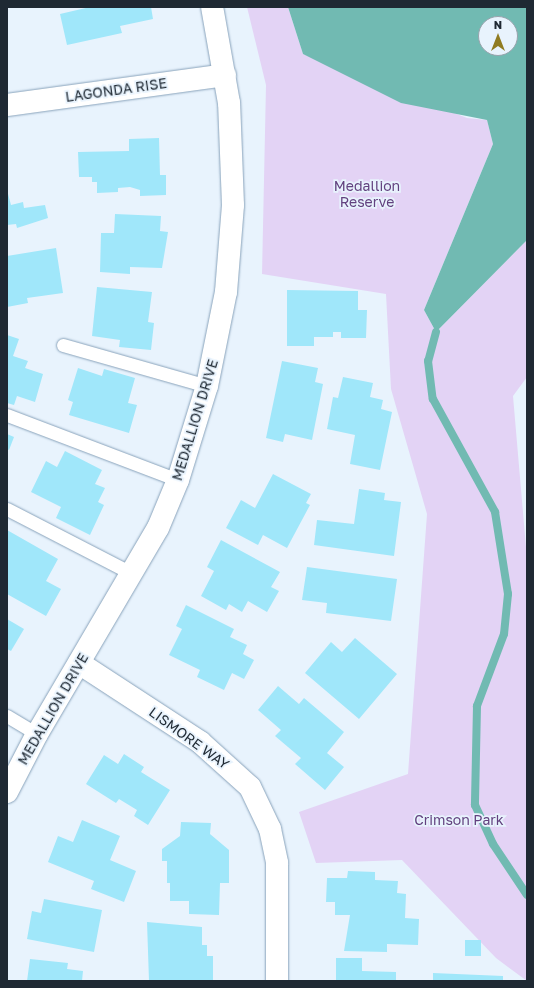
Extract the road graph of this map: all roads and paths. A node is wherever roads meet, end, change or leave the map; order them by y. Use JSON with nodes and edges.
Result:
{"nodes":[{"id":1,"x":212,"y":7,"type":"edge"},
{"id":2,"x":225,"y":75,"type":"junction"},
{"id":3,"x":7,"y":106,"type":"edge"},
{"id":4,"x":63,"y":345,"type":"dead end"},
{"id":5,"x":208,"y":386,"type":"junction"},
{"id":6,"x":7,"y":415,"type":"edge"},
{"id":7,"x":178,"y":480,"type":"junction"},
{"id":8,"x":7,"y":509,"type":"edge"},
{"id":9,"x":133,"y":574,"type":"junction"},
{"id":10,"x":79,"y":663,"type":"junction"},
{"id":11,"x":7,"y":716,"type":"edge"},
{"id":12,"x":37,"y":734,"type":"junction"},
{"id":13,"x":7,"y":792,"type":"edge"},
{"id":14,"x":277,"y":981,"type":"edge"}],
"edges":[{"from":1,"to":2,"type":"street","name":"MEDALLION DRIVE"},
{"from":2,"to":3,"type":"street","name":"LAGONDA RISE"},
{"from":2,"to":5,"type":"street","name":"MEDALLION DRIVE"},
{"from":4,"to":5,"type":"lane"},
{"from":5,"to":7,"type":"street","name":"MEDALLION DRIVE"},
{"from":6,"to":7,"type":"lane"},
{"from":7,"to":9,"type":"street","name":"MEDALLION DRIVE"},
{"from":8,"to":9,"type":"lane"},
{"from":9,"to":10,"type":"street","name":"MEDALLION DRIVE"},
{"from":10,"to":12,"type":"street","name":"MEDALLION DRIVE"},
{"from":10,"to":14,"type":"street","name":"LISMORE WAY"},
{"from":11,"to":12,"type":"lane"},
{"from":12,"to":13,"type":"street","name":"MEDALLION DRIVE"}]}
